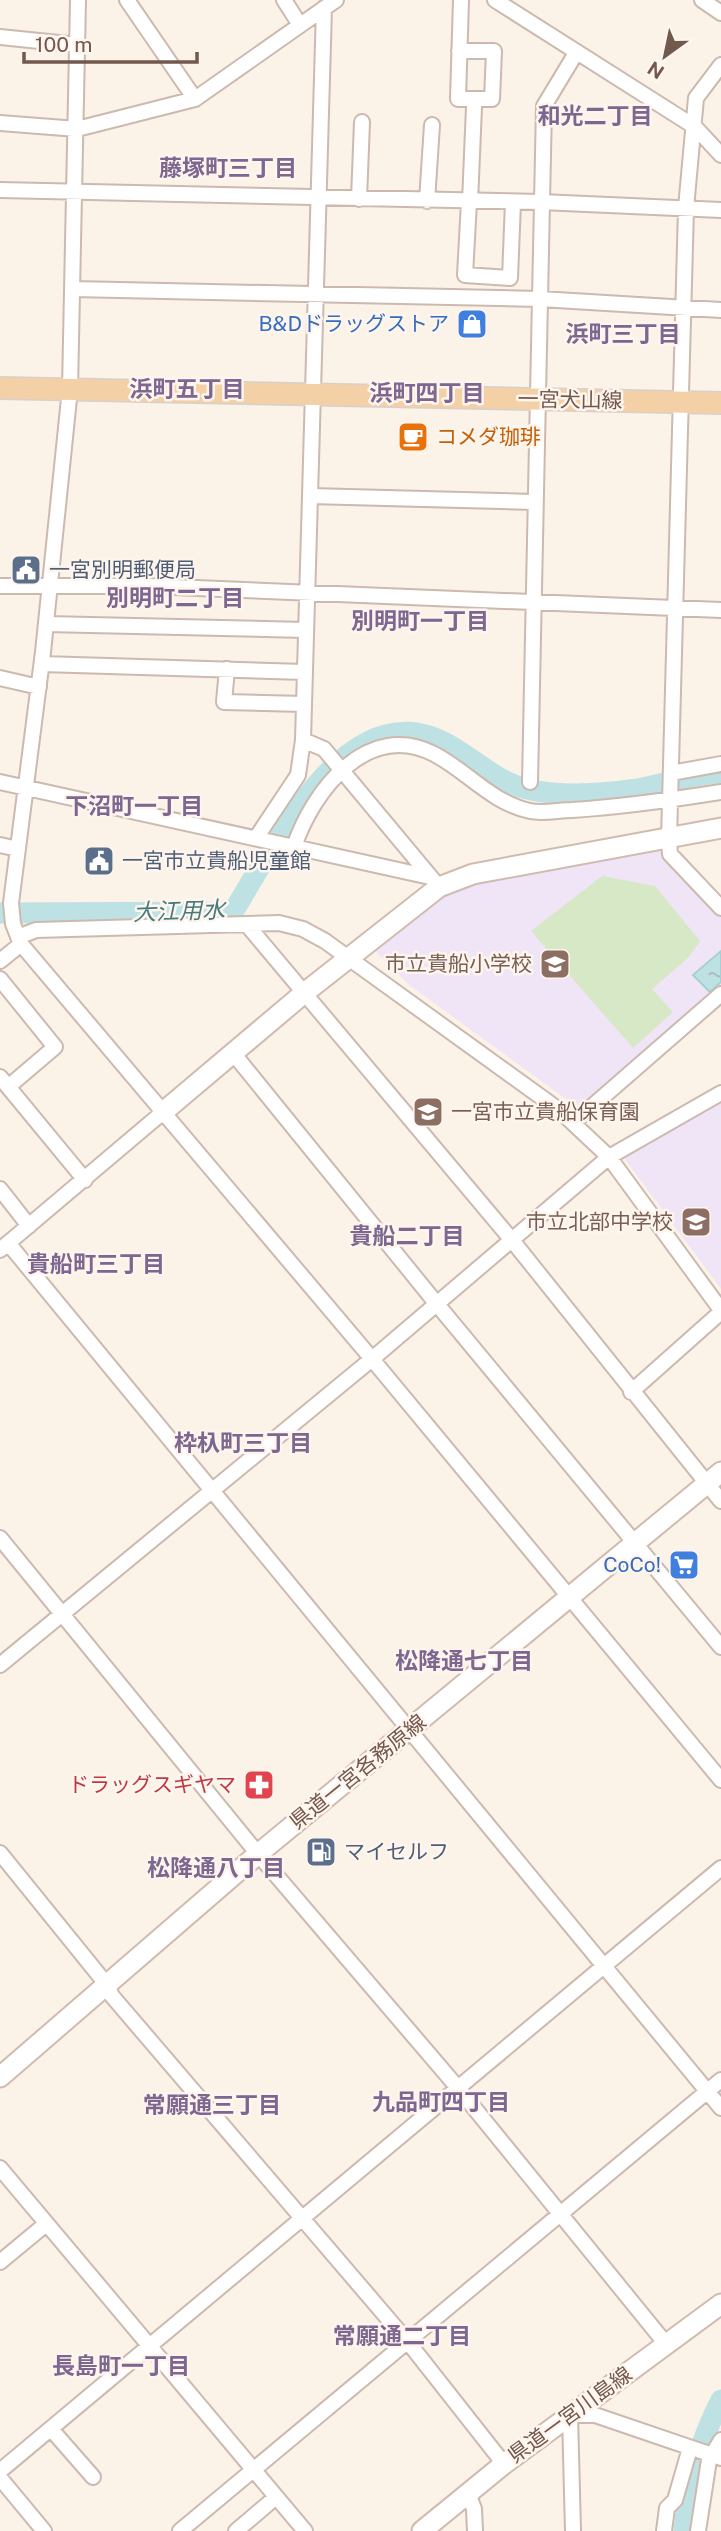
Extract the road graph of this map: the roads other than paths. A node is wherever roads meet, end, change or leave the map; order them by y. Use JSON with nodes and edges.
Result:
{"nodes":[{"id":1,"x":78,"y":0,"type":"edge"},
{"id":2,"x":127,"y":0,"type":"edge"},
{"id":3,"x":285,"y":0,"type":"edge"},
{"id":4,"x":461,"y":0,"type":"edge"},
{"id":5,"x":495,"y":0,"type":"edge"},
{"id":6,"x":702,"y":0,"type":"edge"},
{"id":7,"x":330,"y":4,"type":"edge"},
{"id":8,"x":721,"y":13,"type":"edge"},
{"id":9,"x":300,"y":25,"type":"junction"},
{"id":10,"x":0,"y":37,"type":"edge"},
{"id":11,"x":78,"y":45,"type":"junction"},
{"id":12,"x":459,"y":51,"type":"dead end"},
{"id":13,"x":576,"y":53,"type":"junction"},
{"id":14,"x":721,"y":65,"type":"edge"},
{"id":15,"x":195,"y":99,"type":"junction"},
{"id":16,"x":474,"y":107,"type":"dead end"},
{"id":17,"x":362,"y":122,"type":"dead end"},
{"id":18,"x":0,"y":123,"type":"edge"},
{"id":19,"x":432,"y":125,"type":"dead end"},
{"id":20,"x":695,"y":127,"type":"junction"},
{"id":21,"x":77,"y":129,"type":"junction"},
{"id":22,"x":721,"y":155,"type":"edge"},
{"id":23,"x":0,"y":190,"type":"edge"},
{"id":24,"x":74,"y":192,"type":"junction"},
{"id":25,"x":318,"y":197,"type":"junction"},
{"id":26,"x":359,"y":199,"type":"junction"},
{"id":27,"x":427,"y":201,"type":"junction"},
{"id":28,"x":470,"y":202,"type":"junction"},
{"id":29,"x":513,"y":202,"type":"junction"},
{"id":30,"x":541,"y":202,"type":"junction"},
{"id":31,"x":686,"y":208,"type":"junction"},
{"id":32,"x":721,"y":211,"type":"edge"},
{"id":33,"x":73,"y":289,"type":"junction"},
{"id":34,"x":316,"y":294,"type":"junction"},
{"id":35,"x":540,"y":299,"type":"junction"},
{"id":36,"x":682,"y":308,"type":"junction"},
{"id":37,"x":721,"y":310,"type":"edge"},
{"id":38,"x":0,"y":388,"type":"edge"},
{"id":39,"x":70,"y":389,"type":"junction"},
{"id":40,"x":311,"y":395,"type":"junction"},
{"id":41,"x":536,"y":400,"type":"junction"},
{"id":42,"x":678,"y":401,"type":"junction"},
{"id":43,"x":721,"y":403,"type":"edge"},
{"id":44,"x":310,"y":496,"type":"junction"},
{"id":45,"x":534,"y":502,"type":"junction"},
{"id":46,"x":0,"y":586,"type":"edge"},
{"id":47,"x":50,"y":587,"type":"junction"},
{"id":48,"x":308,"y":591,"type":"junction"},
{"id":49,"x":532,"y":604,"type":"junction"},
{"id":50,"x":675,"y":609,"type":"junction"},
{"id":51,"x":721,"y":610,"type":"edge"},
{"id":52,"x":46,"y":624,"type":"junction"},
{"id":53,"x":306,"y":630,"type":"junction"},
{"id":54,"x":42,"y":664,"type":"junction"},
{"id":55,"x":227,"y":669,"type":"junction"},
{"id":56,"x":304,"y":671,"type":"junction"},
{"id":57,"x":0,"y":678,"type":"edge"},
{"id":58,"x":39,"y":687,"type":"junction"},
{"id":59,"x":303,"y":704,"type":"junction"},
{"id":60,"x":303,"y":740,"type":"junction"},
{"id":61,"x":721,"y":764,"type":"edge"},
{"id":62,"x":341,"y":770,"type":"junction"},
{"id":63,"x":671,"y":775,"type":"junction"},
{"id":64,"x":0,"y":782,"type":"edge"},
{"id":65,"x":530,"y":782,"type":"dead end"},
{"id":66,"x":26,"y":789,"type":"junction"},
{"id":67,"x":721,"y":792,"type":"edge"},
{"id":68,"x":670,"y":799,"type":"junction"},
{"id":69,"x":721,"y":828,"type":"edge"},
{"id":70,"x":261,"y":839,"type":"junction"},
{"id":71,"x":669,"y":839,"type":"junction"},
{"id":72,"x":0,"y":845,"type":"edge"},
{"id":73,"x":292,"y":846,"type":"junction"},
{"id":74,"x":18,"y":849,"type":"junction"},
{"id":75,"x":435,"y":882,"type":"junction"},
{"id":76,"x":7,"y":885,"type":"edge"},
{"id":77,"x":721,"y":908,"type":"edge"},
{"id":78,"x":12,"y":926,"type":"edge"},
{"id":79,"x":248,"y":926,"type":"junction"},
{"id":80,"x":349,"y":960,"type":"junction"},
{"id":81,"x":0,"y":961,"type":"edge"},
{"id":82,"x":0,"y":979,"type":"edge"},
{"id":83,"x":303,"y":994,"type":"junction"},
{"id":84,"x":721,"y":994,"type":"edge"},
{"id":85,"x":233,"y":1053,"type":"junction"},
{"id":86,"x":4,"y":1082,"type":"edge"},
{"id":87,"x":721,"y":1093,"type":"edge"},
{"id":88,"x":162,"y":1113,"type":"junction"},
{"id":89,"x":573,"y":1124,"type":"junction"},
{"id":90,"x":609,"y":1157,"type":"junction"},
{"id":91,"x":85,"y":1180,"type":"junction"},
{"id":92,"x":0,"y":1189,"type":"edge"},
{"id":93,"x":29,"y":1226,"type":"junction"},
{"id":94,"x":510,"y":1239,"type":"junction"},
{"id":95,"x":4,"y":1247,"type":"edge"},
{"id":96,"x":436,"y":1303,"type":"junction"},
{"id":97,"x":721,"y":1311,"type":"edge"},
{"id":98,"x":372,"y":1359,"type":"junction"},
{"id":99,"x":631,"y":1391,"type":"junction"},
{"id":100,"x":714,"y":1478,"type":"edge"},
{"id":101,"x":212,"y":1490,"type":"junction"},
{"id":102,"x":721,"y":1501,"type":"edge"},
{"id":103,"x":0,"y":1538,"type":"edge"},
{"id":104,"x":635,"y":1544,"type":"junction"},
{"id":105,"x":568,"y":1598,"type":"junction"},
{"id":106,"x":62,"y":1613,"type":"junction"},
{"id":107,"x":721,"y":1647,"type":"edge"},
{"id":108,"x":0,"y":1665,"type":"edge"},
{"id":109,"x":408,"y":1731,"type":"junction"},
{"id":110,"x":721,"y":1780,"type":"edge"},
{"id":111,"x":0,"y":1853,"type":"edge"},
{"id":112,"x":258,"y":1854,"type":"junction"},
{"id":113,"x":721,"y":1868,"type":"edge"},
{"id":114,"x":605,"y":1968,"type":"junction"},
{"id":115,"x":107,"y":1985,"type":"junction"},
{"id":116,"x":0,"y":2077,"type":"edge"},
{"id":117,"x":721,"y":2080,"type":"edge"},
{"id":118,"x":458,"y":2088,"type":"junction"},
{"id":119,"x":707,"y":2091,"type":"junction"},
{"id":120,"x":721,"y":2108,"type":"edge"},
{"id":121,"x":0,"y":2168,"type":"edge"},
{"id":122,"x":558,"y":2215,"type":"junction"},
{"id":123,"x":301,"y":2220,"type":"junction"},
{"id":124,"x":46,"y":2224,"type":"junction"},
{"id":125,"x":0,"y":2262,"type":"edge"},
{"id":126,"x":721,"y":2304,"type":"edge"},
{"id":127,"x":408,"y":2342,"type":"junction"},
{"id":128,"x":666,"y":2344,"type":"junction"},
{"id":129,"x":150,"y":2348,"type":"junction"},
{"id":130,"x":570,"y":2415,"type":"junction"},
{"id":131,"x":51,"y":2429,"type":"junction"},
{"id":132,"x":721,"y":2440,"type":"edge"},
{"id":133,"x":692,"y":2449,"type":"junction"},
{"id":134,"x":714,"y":2456,"type":"edge"},
{"id":135,"x":504,"y":2464,"type":"junction"},
{"id":136,"x":0,"y":2471,"type":"edge"},
{"id":137,"x":253,"y":2471,"type":"junction"},
{"id":138,"x":93,"y":2477,"type":"dead end"},
{"id":139,"x":0,"y":2478,"type":"edge"},
{"id":140,"x":468,"y":2493,"type":"junction"},
{"id":141,"x":276,"y":2497,"type":"junction"},
{"id":142,"x":44,"y":2531,"type":"edge"},
{"id":143,"x":180,"y":2531,"type":"edge"},
{"id":144,"x":236,"y":2531,"type":"edge"},
{"id":145,"x":304,"y":2531,"type":"edge"},
{"id":146,"x":422,"y":2531,"type":"edge"},
{"id":147,"x":475,"y":2531,"type":"edge"},
{"id":148,"x":573,"y":2531,"type":"edge"},
{"id":149,"x":664,"y":2531,"type":"edge"},
{"id":150,"x":698,"y":2531,"type":"edge"}],
"edges":[{"from":1,"to":11,"type":"street"},
{"from":2,"to":15,"type":"street"},
{"from":3,"to":9,"type":"street"},
{"from":4,"to":12,"type":"street"},
{"from":5,"to":13,"type":"street"},
{"from":6,"to":8,"type":"street"},
{"from":7,"to":9,"type":"street"},
{"from":7,"to":25,"type":"street"},
{"from":9,"to":15,"type":"street"},
{"from":10,"to":11,"type":"street"},
{"from":11,"to":21,"type":"street"},
{"from":13,"to":20,"type":"street"},
{"from":13,"to":30,"type":"street"},
{"from":14,"to":20,"type":"street"},
{"from":15,"to":21,"type":"street"},
{"from":16,"to":28,"type":"street"},
{"from":17,"to":26,"type":"street"},
{"from":18,"to":21,"type":"street"},
{"from":19,"to":27,"type":"street"},
{"from":20,"to":22,"type":"street"},
{"from":20,"to":31,"type":"street"},
{"from":21,"to":24,"type":"street"},
{"from":23,"to":24,"type":"street"},
{"from":24,"to":25,"type":"street"},
{"from":24,"to":33,"type":"street"},
{"from":25,"to":26,"type":"street"},
{"from":25,"to":34,"type":"street"},
{"from":26,"to":27,"type":"street"},
{"from":27,"to":28,"type":"street"},
{"from":28,"to":29,"type":"street"},
{"from":28,"to":29,"type":"street"},
{"from":29,"to":30,"type":"street"},
{"from":30,"to":31,"type":"street"},
{"from":30,"to":35,"type":"street"},
{"from":31,"to":32,"type":"street"},
{"from":31,"to":36,"type":"street"},
{"from":33,"to":34,"type":"street"},
{"from":33,"to":39,"type":"street"},
{"from":34,"to":35,"type":"street"},
{"from":34,"to":40,"type":"street"},
{"from":35,"to":36,"type":"street"},
{"from":35,"to":41,"type":"street"},
{"from":36,"to":37,"type":"street"},
{"from":36,"to":42,"type":"street"},
{"from":38,"to":39,"type":"main road","name":"一宮犬山線"},
{"from":39,"to":40,"type":"main road","name":"一宮犬山線"},
{"from":39,"to":47,"type":"street"},
{"from":40,"to":41,"type":"main road","name":"一宮犬山線"},
{"from":40,"to":44,"type":"street"},
{"from":41,"to":42,"type":"main road","name":"一宮犬山線"},
{"from":41,"to":45,"type":"street"},
{"from":42,"to":43,"type":"main road","name":"一宮犬山線"},
{"from":42,"to":50,"type":"street"},
{"from":44,"to":45,"type":"street"},
{"from":44,"to":48,"type":"street"},
{"from":45,"to":49,"type":"street"},
{"from":46,"to":47,"type":"street"},
{"from":47,"to":48,"type":"street"},
{"from":47,"to":52,"type":"street"},
{"from":48,"to":49,"type":"street"},
{"from":48,"to":53,"type":"street"},
{"from":49,"to":50,"type":"street"},
{"from":49,"to":65,"type":"street"},
{"from":50,"to":51,"type":"street"},
{"from":50,"to":63,"type":"street"},
{"from":52,"to":53,"type":"street"},
{"from":52,"to":54,"type":"street"},
{"from":53,"to":56,"type":"street"},
{"from":54,"to":55,"type":"street"},
{"from":54,"to":58,"type":"street"},
{"from":55,"to":56,"type":"street"},
{"from":55,"to":59,"type":"street"},
{"from":56,"to":59,"type":"street"},
{"from":57,"to":58,"type":"street"},
{"from":58,"to":66,"type":"street"},
{"from":59,"to":60,"type":"street"},
{"from":60,"to":62,"type":"street"},
{"from":60,"to":70,"type":"street"},
{"from":61,"to":63,"type":"street"},
{"from":62,"to":68,"type":"street"},
{"from":62,"to":73,"type":"street"},
{"from":62,"to":75,"type":"street"},
{"from":63,"to":68,"type":"street"},
{"from":64,"to":66,"type":"street"},
{"from":66,"to":70,"type":"street"},
{"from":66,"to":74,"type":"street"},
{"from":67,"to":68,"type":"street"},
{"from":68,"to":71,"type":"street"},
{"from":69,"to":71,"type":"main road"},
{"from":70,"to":73,"type":"street"},
{"from":71,"to":75,"type":"main road"},
{"from":71,"to":77,"type":"street"},
{"from":72,"to":74,"type":"street"},
{"from":73,"to":75,"type":"street"},
{"from":74,"to":76,"type":"street"},
{"from":75,"to":80,"type":"main road"},
{"from":76,"to":78,"type":"street"},
{"from":78,"to":79,"type":"street"},
{"from":78,"to":81,"type":"street"},
{"from":78,"to":88,"type":"street"},
{"from":79,"to":80,"type":"street"},
{"from":79,"to":83,"type":"street"},
{"from":80,"to":83,"type":"main road"},
{"from":80,"to":89,"type":"street"},
{"from":82,"to":86,"type":"street"},
{"from":83,"to":85,"type":"main road"},
{"from":83,"to":94,"type":"street"},
{"from":84,"to":89,"type":"street"},
{"from":85,"to":88,"type":"main road"},
{"from":85,"to":96,"type":"street"},
{"from":86,"to":91,"type":"street"},
{"from":87,"to":90,"type":"street"},
{"from":88,"to":91,"type":"street"},
{"from":88,"to":98,"type":"street"},
{"from":89,"to":90,"type":"street"},
{"from":90,"to":94,"type":"street"},
{"from":90,"to":97,"type":"street"},
{"from":91,"to":93,"type":"street"},
{"from":92,"to":93,"type":"street"},
{"from":93,"to":95,"type":"street"},
{"from":94,"to":96,"type":"street"},
{"from":94,"to":99,"type":"street"},
{"from":95,"to":101,"type":"street"},
{"from":96,"to":98,"type":"street"},
{"from":96,"to":104,"type":"street"},
{"from":97,"to":99,"type":"street"},
{"from":98,"to":101,"type":"street"},
{"from":98,"to":105,"type":"street"},
{"from":99,"to":100,"type":"street"},
{"from":100,"to":102,"type":"street"},
{"from":100,"to":104,"type":"main road","name":"県道一宮各務原線"},
{"from":101,"to":106,"type":"street"},
{"from":101,"to":109,"type":"street"},
{"from":103,"to":106,"type":"street"},
{"from":104,"to":105,"type":"main road","name":"県道一宮各務原線"},
{"from":104,"to":107,"type":"street"},
{"from":105,"to":109,"type":"main road","name":"県道一宮各務原線"},
{"from":105,"to":110,"type":"street"},
{"from":106,"to":108,"type":"street"},
{"from":106,"to":112,"type":"street"},
{"from":109,"to":112,"type":"main road","name":"県道一宮各務原線"},
{"from":109,"to":114,"type":"street"},
{"from":111,"to":115,"type":"street"},
{"from":112,"to":115,"type":"main road","name":"県道一宮各務原線"},
{"from":112,"to":118,"type":"street"},
{"from":113,"to":114,"type":"street"},
{"from":114,"to":118,"type":"street"},
{"from":114,"to":119,"type":"street"},
{"from":115,"to":116,"type":"main road","name":"県道一宮各務原線"},
{"from":115,"to":123,"type":"street"},
{"from":117,"to":119,"type":"street"},
{"from":118,"to":122,"type":"street"},
{"from":118,"to":123,"type":"street"},
{"from":119,"to":120,"type":"street"},
{"from":119,"to":122,"type":"street"},
{"from":121,"to":124,"type":"street"},
{"from":122,"to":127,"type":"street"},
{"from":122,"to":128,"type":"street"},
{"from":123,"to":127,"type":"street"},
{"from":123,"to":129,"type":"street"},
{"from":124,"to":125,"type":"street"},
{"from":124,"to":129,"type":"street"},
{"from":126,"to":128,"type":"main road","name":"県道一宮川島線"},
{"from":127,"to":135,"type":"street"},
{"from":127,"to":137,"type":"street"},
{"from":128,"to":130,"type":"main road","name":"県道一宮川島線"},
{"from":129,"to":131,"type":"street"},
{"from":129,"to":137,"type":"street"},
{"from":130,"to":133,"type":"street"},
{"from":130,"to":135,"type":"main road","name":"県道一宮川島線"},
{"from":130,"to":148,"type":"street"},
{"from":131,"to":136,"type":"street"},
{"from":131,"to":138,"type":"street"},
{"from":132,"to":134,"type":"street"},
{"from":133,"to":134,"type":"street"},
{"from":133,"to":149,"type":"street"},
{"from":134,"to":150,"type":"street"},
{"from":135,"to":140,"type":"main road","name":"県道一宮川島線"},
{"from":137,"to":141,"type":"street"},
{"from":137,"to":143,"type":"street"},
{"from":139,"to":142,"type":"street"},
{"from":140,"to":146,"type":"main road","name":"県道一宮川島線"},
{"from":140,"to":147,"type":"street"},
{"from":141,"to":144,"type":"street"},
{"from":141,"to":145,"type":"street"}]}
